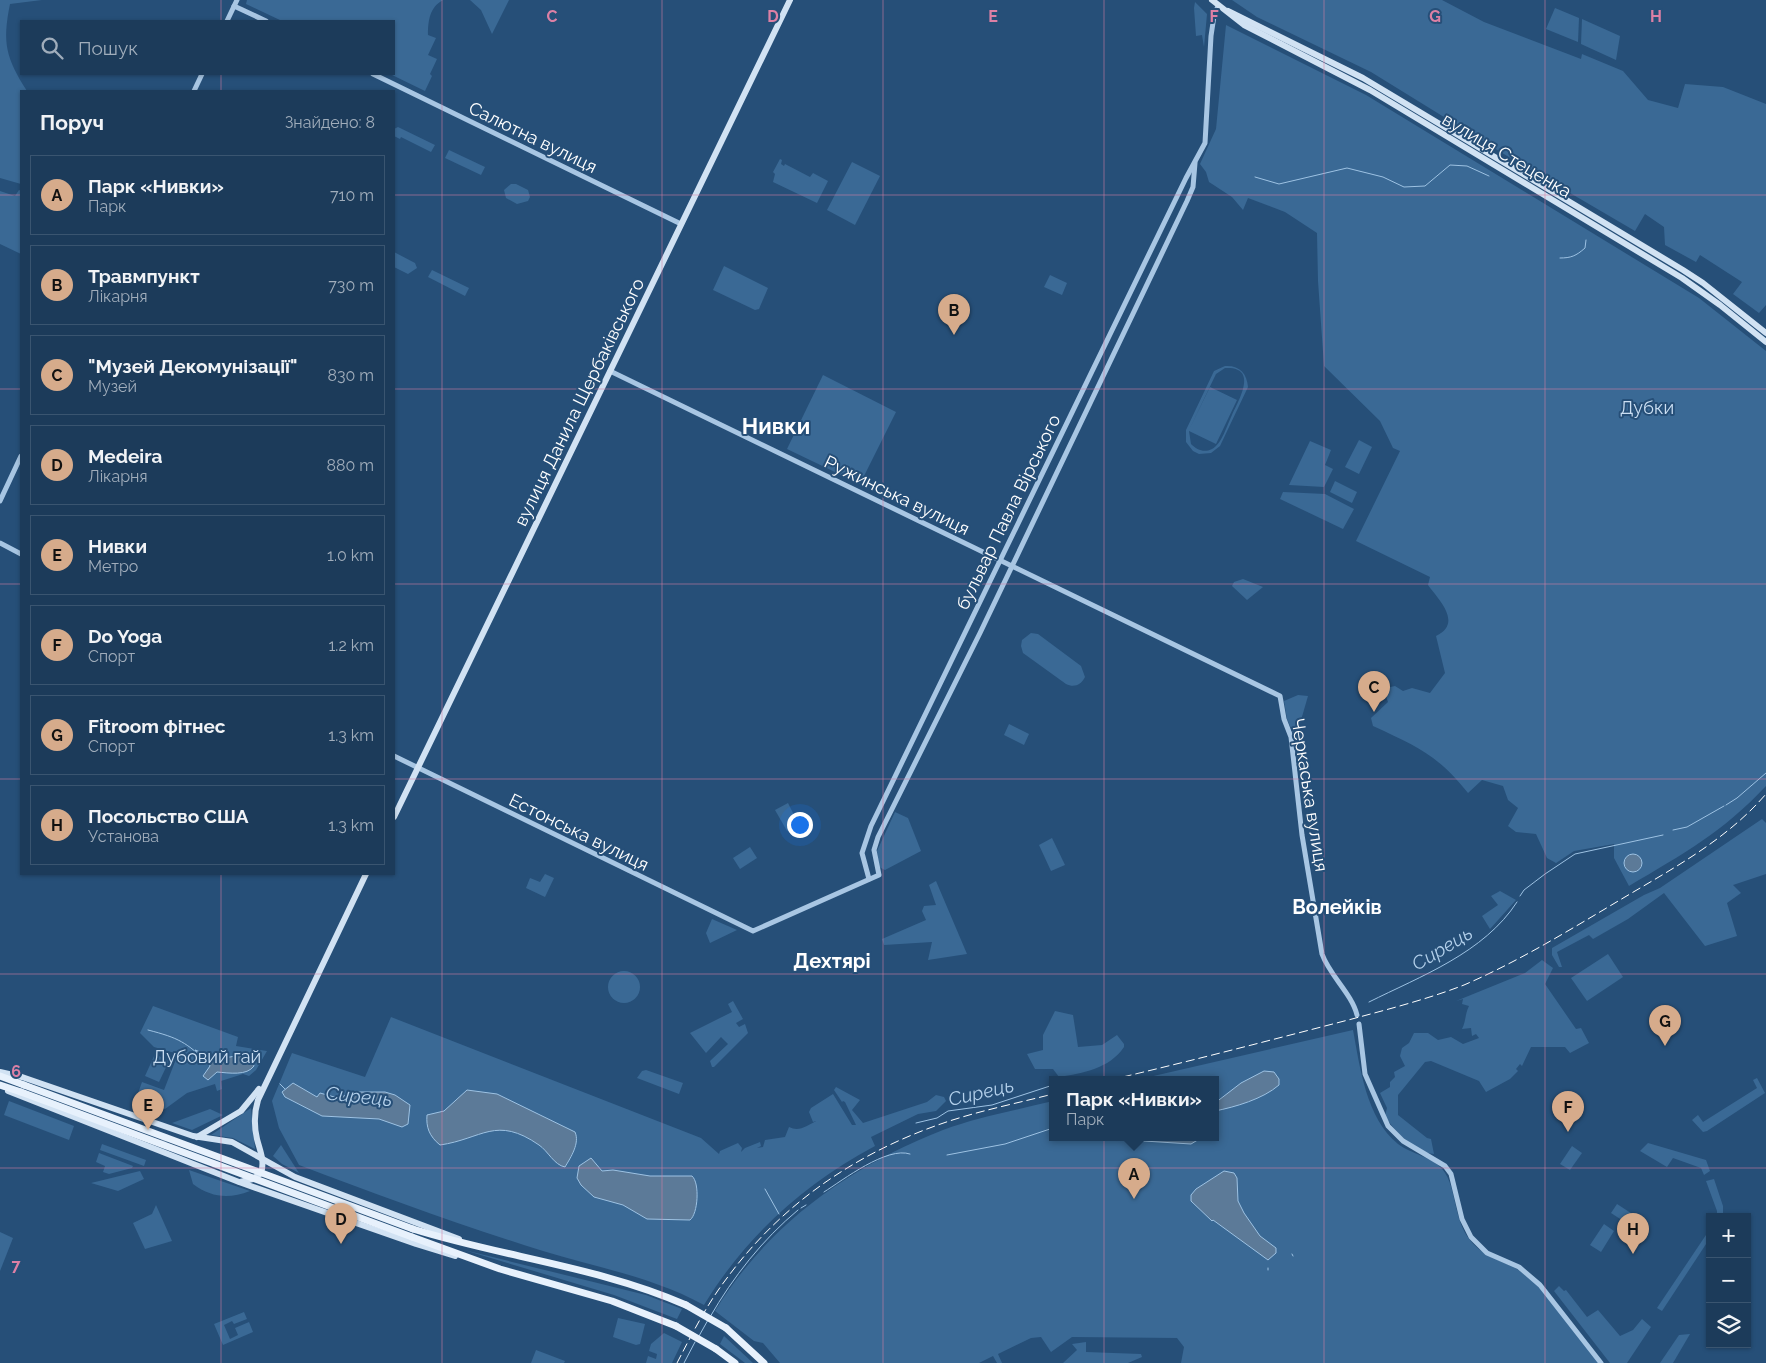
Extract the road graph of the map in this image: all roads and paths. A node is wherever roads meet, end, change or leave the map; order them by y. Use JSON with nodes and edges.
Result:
{"nodes":[{"id":1,"x":790,"y":0,"type":"edge"},
{"id":2,"x":1212,"y":0,"type":"edge"},
{"id":3,"x":236,"y":3,"type":"edge"},
{"id":4,"x":1218,"y":6,"type":"junction"},
{"id":5,"x":1224,"y":10,"type":"junction"},
{"id":6,"x":228,"y":20,"type":"edge"},
{"id":7,"x":264,"y":20,"type":"edge"},
{"id":8,"x":202,"y":75,"type":"edge"},
{"id":9,"x":375,"y":75,"type":"edge"},
{"id":10,"x":194,"y":90,"type":"edge"},
{"id":11,"x":1195,"y":163,"type":"junction"},
{"id":12,"x":681,"y":224,"type":"junction"},
{"id":13,"x":1766,"y":333,"type":"edge"},
{"id":14,"x":1766,"y":342,"type":"edge"},
{"id":15,"x":610,"y":371,"type":"junction"},
{"id":16,"x":20,"y":458,"type":"edge"},
{"id":17,"x":0,"y":500,"type":"edge"},
{"id":18,"x":0,"y":543,"type":"edge"},
{"id":19,"x":20,"y":553,"type":"edge"},
{"id":20,"x":1000,"y":560,"type":"junction"},
{"id":21,"x":1012,"y":566,"type":"junction"},
{"id":22,"x":1280,"y":696,"type":"joint"},
{"id":23,"x":395,"y":757,"type":"edge"},
{"id":24,"x":417,"y":769,"type":"junction"},
{"id":25,"x":395,"y":815,"type":"edge"},
{"id":26,"x":366,"y":875,"type":"edge"},
{"id":27,"x":869,"y":879,"type":"junction"},
{"id":28,"x":1357,"y":1015,"type":"dead end"},
{"id":29,"x":1359,"y":1024,"type":"dead end"},
{"id":30,"x":0,"y":1072,"type":"edge"},
{"id":31,"x":0,"y":1076,"type":"edge"},
{"id":32,"x":264,"y":1082,"type":"junction"},
{"id":33,"x":0,"y":1086,"type":"edge"},
{"id":34,"x":22,"y":1088,"type":"junction"},
{"id":35,"x":161,"y":1126,"type":"junction"},
{"id":36,"x":185,"y":1133,"type":"junction"},
{"id":37,"x":166,"y":1134,"type":"dead end"},
{"id":38,"x":197,"y":1137,"type":"junction"},
{"id":39,"x":176,"y":1138,"type":"dead end"},
{"id":40,"x":162,"y":1145,"type":"dead end"},
{"id":41,"x":154,"y":1148,"type":"junction"},
{"id":42,"x":173,"y":1150,"type":"dead end"},
{"id":43,"x":262,"y":1159,"type":"junction"},
{"id":44,"x":181,"y":1160,"type":"junction"},
{"id":45,"x":295,"y":1177,"type":"junction"},
{"id":46,"x":239,"y":1182,"type":"junction"},
{"id":47,"x":277,"y":1195,"type":"junction"},
{"id":48,"x":412,"y":1233,"type":"junction"},
{"id":49,"x":481,"y":1248,"type":"junction"},
{"id":50,"x":471,"y":1259,"type":"junction"},
{"id":51,"x":736,"y":1363,"type":"edge"},
{"id":52,"x":764,"y":1363,"type":"edge"},
{"id":53,"x":1601,"y":1363,"type":"edge"}],
"edges":[{"from":1,"to":12,"type":"main road","name":"вулиця Данила Щербаківського"},
{"from":2,"to":4,"type":"main road","name":"вулиця Стеценка"},
{"from":3,"to":6,"type":"street"},
{"from":3,"to":7,"type":"street"},
{"from":4,"to":5,"type":"main road","name":"вулиця Стеценка"},
{"from":4,"to":11,"type":"street","name":"бульвар Павла Вірського"},
{"from":5,"to":13,"type":"main road","name":"вулиця Стеценка"},
{"from":5,"to":14,"type":"main road","name":"вулиця Стеценка"},
{"from":8,"to":10,"type":"street"},
{"from":9,"to":12,"type":"street","name":"Салютна вулиця"},
{"from":11,"to":20,"type":"street","name":"бульвар Павла Вірського"},
{"from":11,"to":21,"type":"street","name":"бульвар Павла Вірського"},
{"from":12,"to":15,"type":"main road","name":"вулиця Данила Щербаківського"},
{"from":15,"to":20,"type":"street","name":"Ружинська вулиця"},
{"from":15,"to":24,"type":"main road","name":"вулиця Данила Щербаківського"},
{"from":16,"to":17,"type":"street"},
{"from":18,"to":19,"type":"street"},
{"from":20,"to":21,"type":"street","name":"Ружинська вулиця"},
{"from":20,"to":27,"type":"street","name":"бульвар Павла Вірського"},
{"from":21,"to":22,"type":"street","name":"Ружинська вулиця"},
{"from":21,"to":27,"type":"street","name":"бульвар Павла Вірського"},
{"from":22,"to":28,"type":"street","name":"Черкаська вулиця"},
{"from":23,"to":24,"type":"street","name":"Естонська вулиця"},
{"from":24,"to":25,"type":"main road","name":"вулиця Данила Щербаківського"},
{"from":24,"to":27,"type":"street","name":"Естонська вулиця"},
{"from":26,"to":32,"type":"main road"},
{"from":29,"to":53,"type":"street"},
{"from":30,"to":35,"type":"main road"},
{"from":31,"to":34,"type":"main road"},
{"from":32,"to":38,"type":"main road"},
{"from":32,"to":43,"type":"main road"},
{"from":33,"to":34,"type":"main road"},
{"from":33,"to":41,"type":"main road"},
{"from":34,"to":48,"type":"main road","bridge":true},
{"from":35,"to":36,"type":"main road"},
{"from":35,"to":37,"type":"main road"},
{"from":36,"to":38,"type":"main road"},
{"from":36,"to":39,"type":"main road"},
{"from":38,"to":43,"type":"main road"},
{"from":40,"to":41,"type":"main road"},
{"from":41,"to":44,"type":"main road"},
{"from":42,"to":44,"type":"main road"},
{"from":43,"to":45,"type":"main road"},
{"from":43,"to":46,"type":"main road"},
{"from":44,"to":46,"type":"main road"},
{"from":45,"to":47,"type":"main road"},
{"from":45,"to":49,"type":"main road"},
{"from":46,"to":47,"type":"main road"},
{"from":47,"to":50,"type":"main road"},
{"from":48,"to":49,"type":"main road"},
{"from":48,"to":50,"type":"main road"},
{"from":49,"to":52,"type":"main road","bridge":true},
{"from":50,"to":51,"type":"main road","bridge":true}]}
